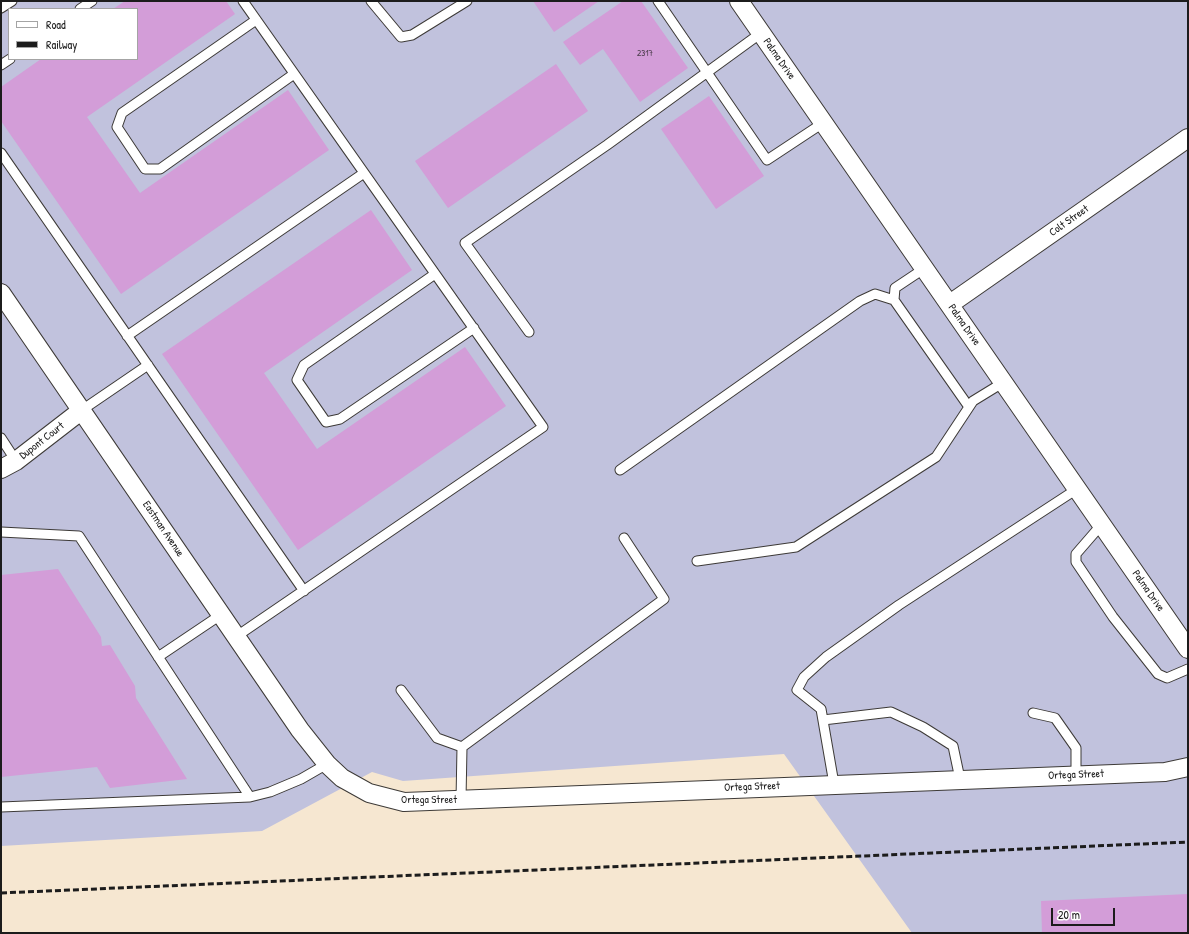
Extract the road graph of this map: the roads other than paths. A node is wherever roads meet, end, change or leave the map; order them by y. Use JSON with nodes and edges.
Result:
{"nodes":[{"id":1,"x":12,"y":1,"type":"edge"},
{"id":2,"x":92,"y":1,"type":"edge"},
{"id":3,"x":242,"y":1,"type":"edge"},
{"id":4,"x":371,"y":1,"type":"edge"},
{"id":5,"x":467,"y":1,"type":"edge"},
{"id":6,"x":658,"y":1,"type":"edge"},
{"id":7,"x":739,"y":1,"type":"edge"},
{"id":8,"x":1,"y":8,"type":"edge"},
{"id":9,"x":82,"y":8,"type":"edge"},
{"id":10,"x":256,"y":20,"type":"junction"},
{"id":11,"x":761,"y":33,"type":"junction"},
{"id":12,"x":707,"y":72,"type":"junction"},
{"id":13,"x":294,"y":74,"type":"junction"},
{"id":14,"x":823,"y":123,"type":"junction"},
{"id":15,"x":1188,"y":138,"type":"edge"},
{"id":16,"x":1,"y":153,"type":"edge"},
{"id":17,"x":364,"y":173,"type":"junction"},
{"id":18,"x":925,"y":268,"type":"junction"},
{"id":19,"x":435,"y":274,"type":"junction"},
{"id":20,"x":1,"y":293,"type":"edge"},
{"id":21,"x":894,"y":300,"type":"junction"},
{"id":22,"x":950,"y":304,"type":"junction"},
{"id":23,"x":474,"y":328,"type":"junction"},
{"id":24,"x":529,"y":332,"type":"dead end"},
{"id":25,"x":127,"y":336,"type":"junction"},
{"id":26,"x":148,"y":365,"type":"junction"},
{"id":27,"x":1004,"y":382,"type":"junction"},
{"id":28,"x":969,"y":407,"type":"junction"},
{"id":29,"x":82,"y":410,"type":"junction"},
{"id":30,"x":1,"y":438,"type":"edge"},
{"id":31,"x":8,"y":465,"type":"edge"},
{"id":32,"x":620,"y":470,"type":"dead end"},
{"id":33,"x":1077,"y":489,"type":"junction"},
{"id":34,"x":1102,"y":524,"type":"junction"},
{"id":35,"x":1,"y":532,"type":"edge"},
{"id":36,"x":624,"y":538,"type":"dead end"},
{"id":37,"x":697,"y":561,"type":"dead end"},
{"id":38,"x":304,"y":591,"type":"junction"},
{"id":39,"x":222,"y":614,"type":"junction"},
{"id":40,"x":237,"y":636,"type":"junction"},
{"id":41,"x":1188,"y":649,"type":"edge"},
{"id":42,"x":158,"y":657,"type":"junction"},
{"id":43,"x":1188,"y":669,"type":"edge"},
{"id":44,"x":401,"y":690,"type":"dead end"},
{"id":45,"x":1033,"y":713,"type":"dead end"},
{"id":46,"x":823,"y":720,"type":"junction"},
{"id":47,"x":462,"y":747,"type":"junction"},
{"id":48,"x":327,"y":764,"type":"junction"},
{"id":49,"x":1188,"y":767,"type":"edge"},
{"id":50,"x":1076,"y":775,"type":"junction"},
{"id":51,"x":960,"y":780,"type":"junction"},
{"id":52,"x":834,"y":784,"type":"junction"},
{"id":53,"x":250,"y":797,"type":"junction"},
{"id":54,"x":461,"y":800,"type":"junction"},
{"id":55,"x":1,"y":807,"type":"edge"}],
"edges":[{"from":1,"to":8,"type":"lane"},
{"from":2,"to":9,"type":"lane"},
{"from":3,"to":10,"type":"lane"},
{"from":4,"to":5,"type":"lane"},
{"from":6,"to":12,"type":"lane"},
{"from":7,"to":11,"type":"street","name":"Palma Drive"},
{"from":10,"to":13,"type":"lane"},
{"from":10,"to":13,"type":"lane"},
{"from":11,"to":12,"type":"lane"},
{"from":11,"to":14,"type":"street","name":"Palma Drive"},
{"from":12,"to":14,"type":"lane"},
{"from":12,"to":24,"type":"lane"},
{"from":13,"to":17,"type":"lane"},
{"from":14,"to":18,"type":"street","name":"Palma Drive"},
{"from":15,"to":22,"type":"street","name":"Colt Street"},
{"from":16,"to":25,"type":"lane"},
{"from":17,"to":19,"type":"lane"},
{"from":17,"to":25,"type":"lane"},
{"from":18,"to":21,"type":"lane"},
{"from":18,"to":22,"type":"street","name":"Palma Drive"},
{"from":19,"to":23,"type":"lane"},
{"from":19,"to":23,"type":"lane"},
{"from":20,"to":29,"type":"street","name":"Eastman Avenue"},
{"from":21,"to":28,"type":"lane"},
{"from":21,"to":32,"type":"lane"},
{"from":22,"to":27,"type":"street","name":"Palma Drive"},
{"from":23,"to":38,"type":"lane"},
{"from":25,"to":26,"type":"lane"},
{"from":26,"to":29,"type":"lane"},
{"from":26,"to":38,"type":"lane"},
{"from":27,"to":28,"type":"lane"},
{"from":27,"to":33,"type":"street","name":"Palma Drive"},
{"from":28,"to":37,"type":"lane"},
{"from":29,"to":31,"type":"street","name":"Dupont Court"},
{"from":29,"to":39,"type":"street","name":"Eastman Avenue"},
{"from":30,"to":31,"type":"lane"},
{"from":33,"to":34,"type":"street","name":"Palma Drive"},
{"from":33,"to":46,"type":"lane"},
{"from":34,"to":41,"type":"street","name":"Palma Drive"},
{"from":34,"to":43,"type":"lane"},
{"from":35,"to":42,"type":"lane"},
{"from":36,"to":47,"type":"lane"},
{"from":38,"to":40,"type":"lane"},
{"from":39,"to":40,"type":"street","name":"Eastman Avenue"},
{"from":39,"to":42,"type":"lane"},
{"from":40,"to":48,"type":"street","name":"Eastman Avenue"},
{"from":42,"to":53,"type":"lane"},
{"from":44,"to":47,"type":"lane"},
{"from":45,"to":50,"type":"lane"},
{"from":46,"to":51,"type":"lane"},
{"from":46,"to":52,"type":"lane"},
{"from":47,"to":54,"type":"lane"},
{"from":48,"to":53,"type":"lane"},
{"from":48,"to":54,"type":"street","name":"Ortega Street"},
{"from":49,"to":50,"type":"street","name":"Ortega Street"},
{"from":50,"to":51,"type":"street","name":"Ortega Street"},
{"from":51,"to":52,"type":"street","name":"Ortega Street"},
{"from":52,"to":54,"type":"street","name":"Ortega Street"},
{"from":53,"to":55,"type":"lane"}]}
